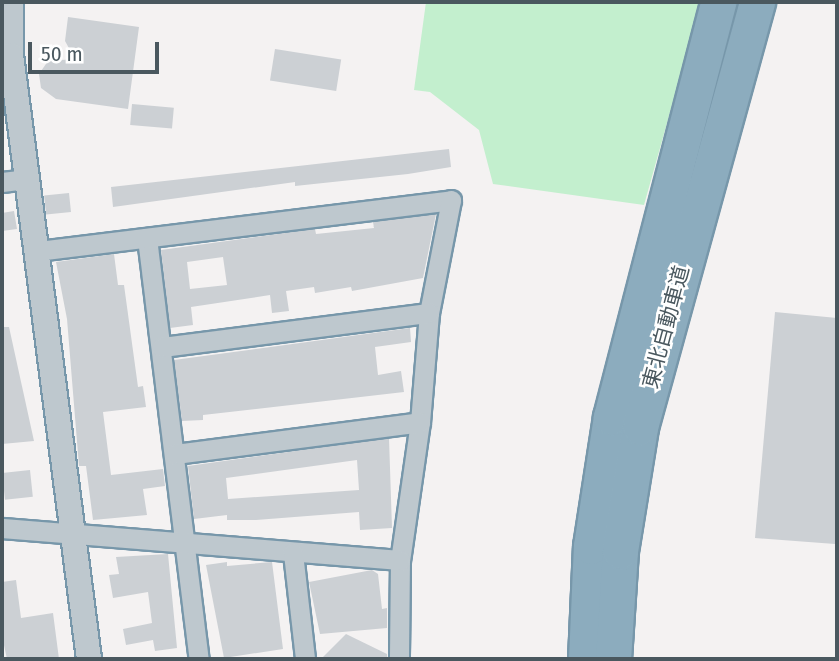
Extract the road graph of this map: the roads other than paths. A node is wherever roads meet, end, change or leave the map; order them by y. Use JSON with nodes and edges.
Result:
{"nodes":[{"id":1,"x":11,"y":2,"type":"edge"},
{"id":2,"x":718,"y":2,"type":"edge"},
{"id":3,"x":757,"y":2,"type":"edge"},
{"id":4,"x":28,"y":178,"type":"junction"},
{"id":5,"x":2,"y":182,"type":"edge"},
{"id":6,"x":146,"y":238,"type":"junction"},
{"id":7,"x":38,"y":251,"type":"junction"},
{"id":8,"x":429,"y":313,"type":"junction"},
{"id":9,"x":162,"y":347,"type":"junction"},
{"id":10,"x":420,"y":422,"type":"junction"},
{"id":11,"x":175,"y":454,"type":"junction"},
{"id":12,"x":2,"y":528,"type":"edge"},
{"id":13,"x":72,"y":532,"type":"junction"},
{"id":14,"x":184,"y":541,"type":"junction"},
{"id":15,"x":293,"y":553,"type":"junction"},
{"id":16,"x":400,"y":560,"type":"junction"},
{"id":17,"x":89,"y":659,"type":"edge"},
{"id":18,"x":199,"y":659,"type":"edge"},
{"id":19,"x":305,"y":659,"type":"edge"},
{"id":20,"x":399,"y":659,"type":"edge"},
{"id":21,"x":586,"y":659,"type":"edge"},
{"id":22,"x":614,"y":659,"type":"edge"}],
"edges":[{"from":1,"to":4,"type":"street"},
{"from":2,"to":21,"type":"highway","name":"東北自動車道"},
{"from":3,"to":22,"type":"highway","name":"東北自動車道"},
{"from":4,"to":5,"type":"street"},
{"from":4,"to":7,"type":"street"},
{"from":6,"to":7,"type":"street"},
{"from":6,"to":8,"type":"street"},
{"from":6,"to":9,"type":"street"},
{"from":7,"to":13,"type":"street"},
{"from":8,"to":9,"type":"street"},
{"from":8,"to":10,"type":"street"},
{"from":9,"to":11,"type":"street"},
{"from":10,"to":11,"type":"street"},
{"from":10,"to":16,"type":"street"},
{"from":11,"to":14,"type":"street"},
{"from":12,"to":13,"type":"street"},
{"from":13,"to":14,"type":"street"},
{"from":13,"to":17,"type":"street"},
{"from":14,"to":15,"type":"street"},
{"from":14,"to":18,"type":"street"},
{"from":15,"to":16,"type":"street"},
{"from":15,"to":19,"type":"street"},
{"from":16,"to":20,"type":"street"}]}
